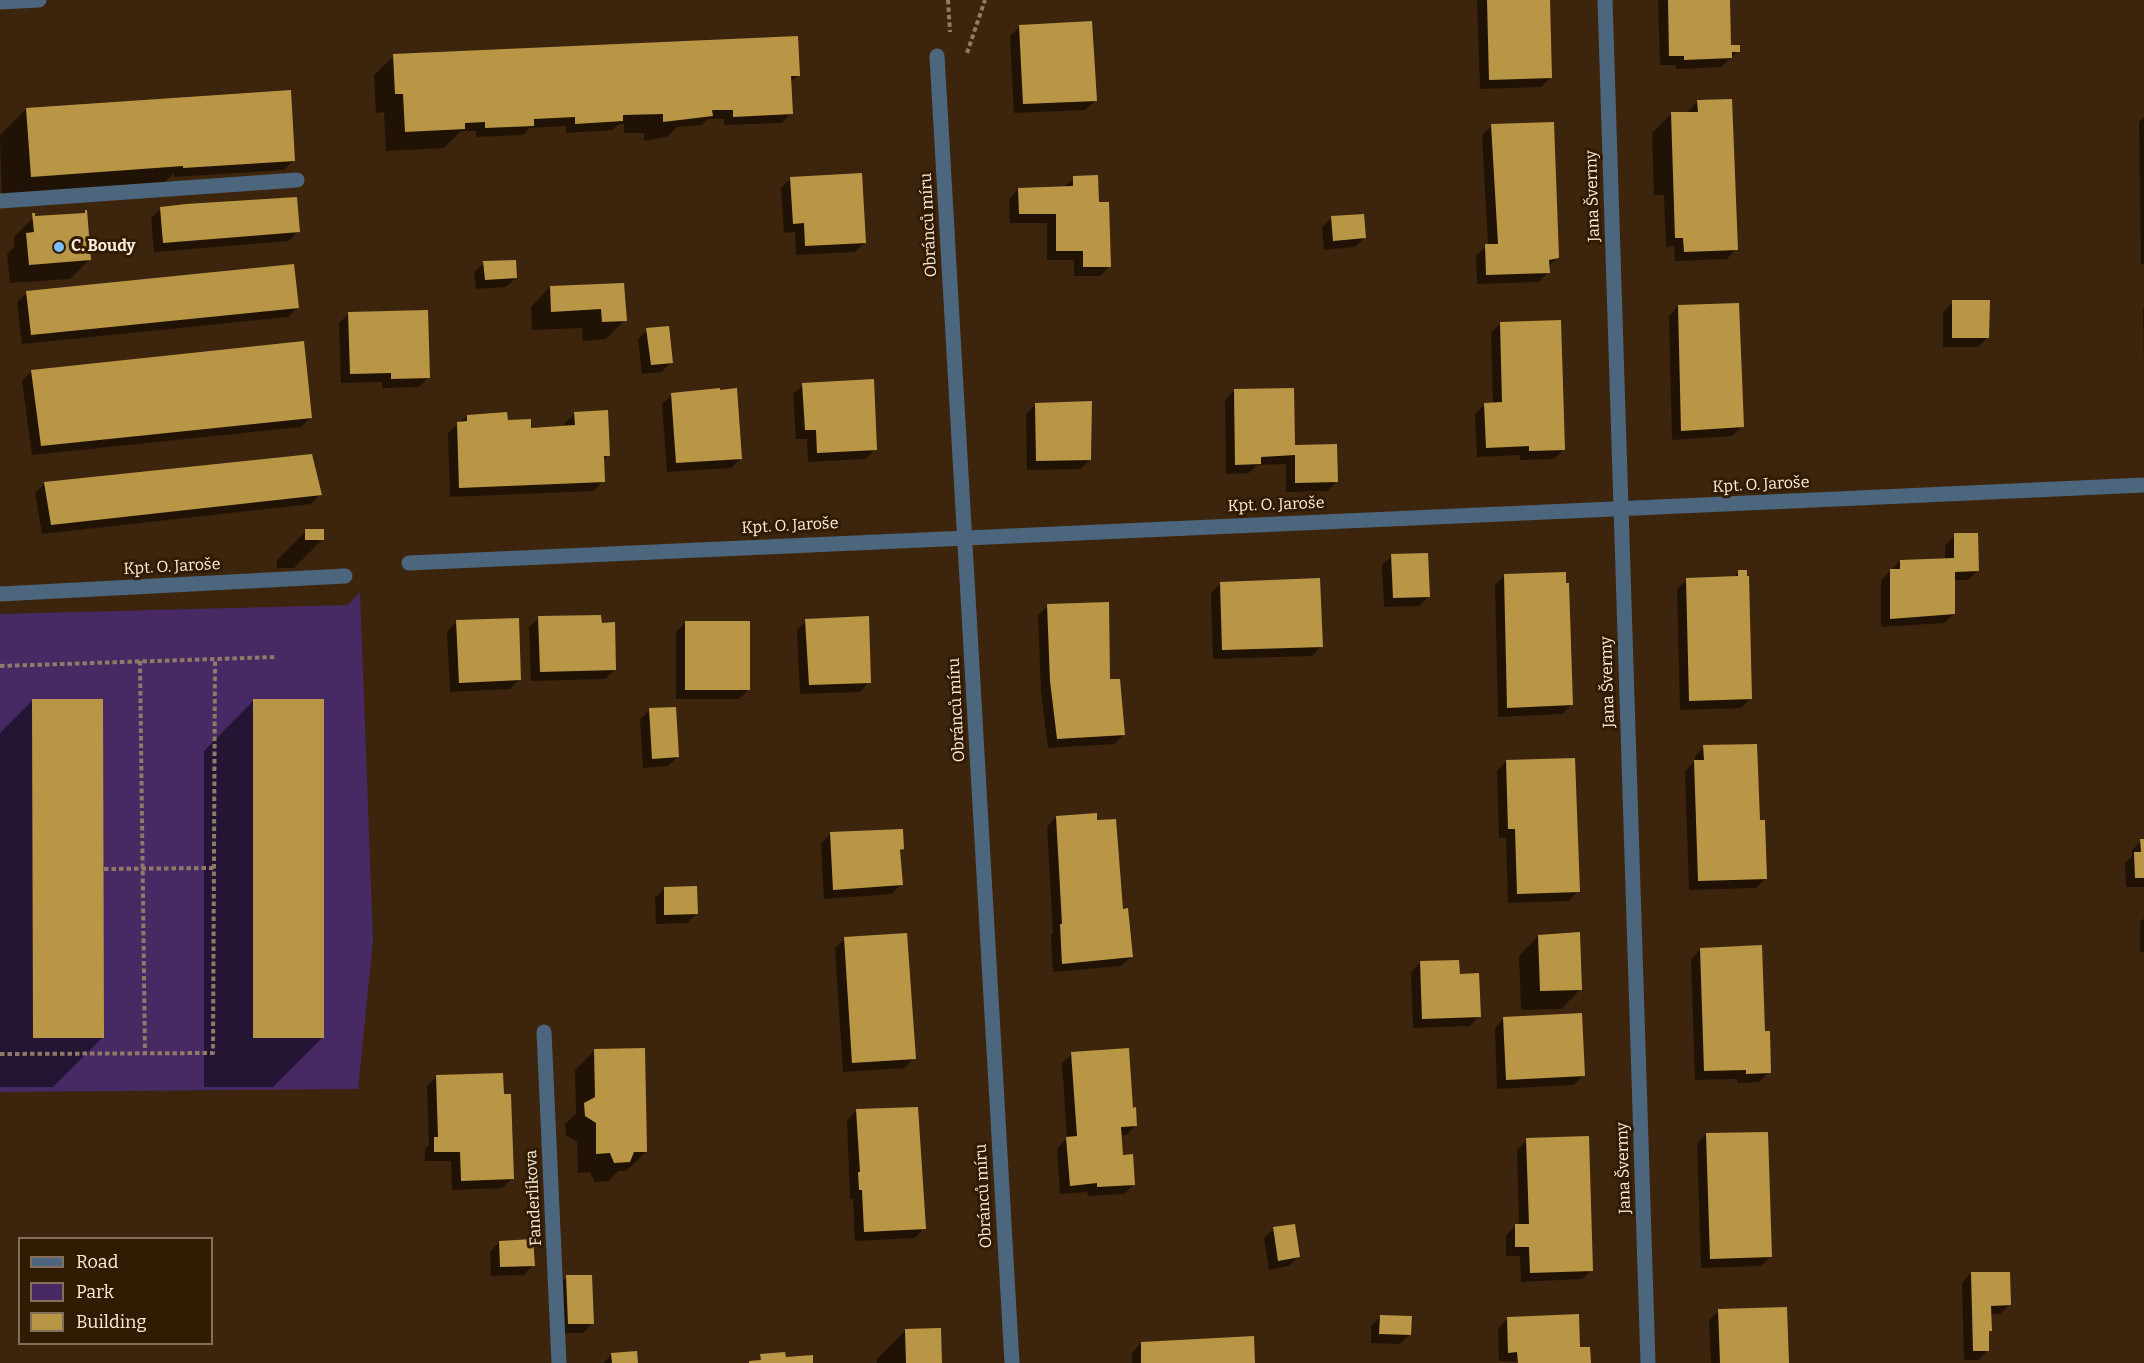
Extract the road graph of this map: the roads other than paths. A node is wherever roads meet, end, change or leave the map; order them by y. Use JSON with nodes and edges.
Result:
{"nodes":[{"id":1,"x":39,"y":0,"type":"edge"},
{"id":2,"x":1605,"y":0,"type":"edge"},
{"id":3,"x":0,"y":2,"type":"edge"},
{"id":4,"x":937,"y":56,"type":"road end"},
{"id":5,"x":297,"y":180,"type":"dead end"},
{"id":6,"x":0,"y":201,"type":"edge"},
{"id":7,"x":2144,"y":485,"type":"edge"},
{"id":8,"x":1621,"y":509,"type":"junction"},
{"id":9,"x":965,"y":536,"type":"junction"},
{"id":10,"x":410,"y":562,"type":"dead end"},
{"id":11,"x":345,"y":576,"type":"dead end"},
{"id":12,"x":0,"y":594,"type":"edge"},
{"id":13,"x":544,"y":1032,"type":"dead end"},
{"id":14,"x":559,"y":1363,"type":"edge"},
{"id":15,"x":1012,"y":1363,"type":"edge"},
{"id":16,"x":1648,"y":1363,"type":"edge"}],
"edges":[{"from":1,"to":3,"type":"street"},
{"from":2,"to":8,"type":"street","name":"Jana Švermy"},
{"from":4,"to":9,"type":"street","name":"Obránců míru"},
{"from":5,"to":6,"type":"street"},
{"from":7,"to":8,"type":"street","name":"Kpt. O. Jaroše"},
{"from":8,"to":9,"type":"street","name":"Kpt. O. Jaroše"},
{"from":8,"to":16,"type":"street","name":"Jana Švermy"},
{"from":9,"to":10,"type":"street","name":"Kpt. O. Jaroše"},
{"from":9,"to":15,"type":"street","name":"Obránců míru"},
{"from":11,"to":12,"type":"street","name":"Kpt. O. Jaroše"},
{"from":13,"to":14,"type":"street","name":"Fanderlíkova"}]}
